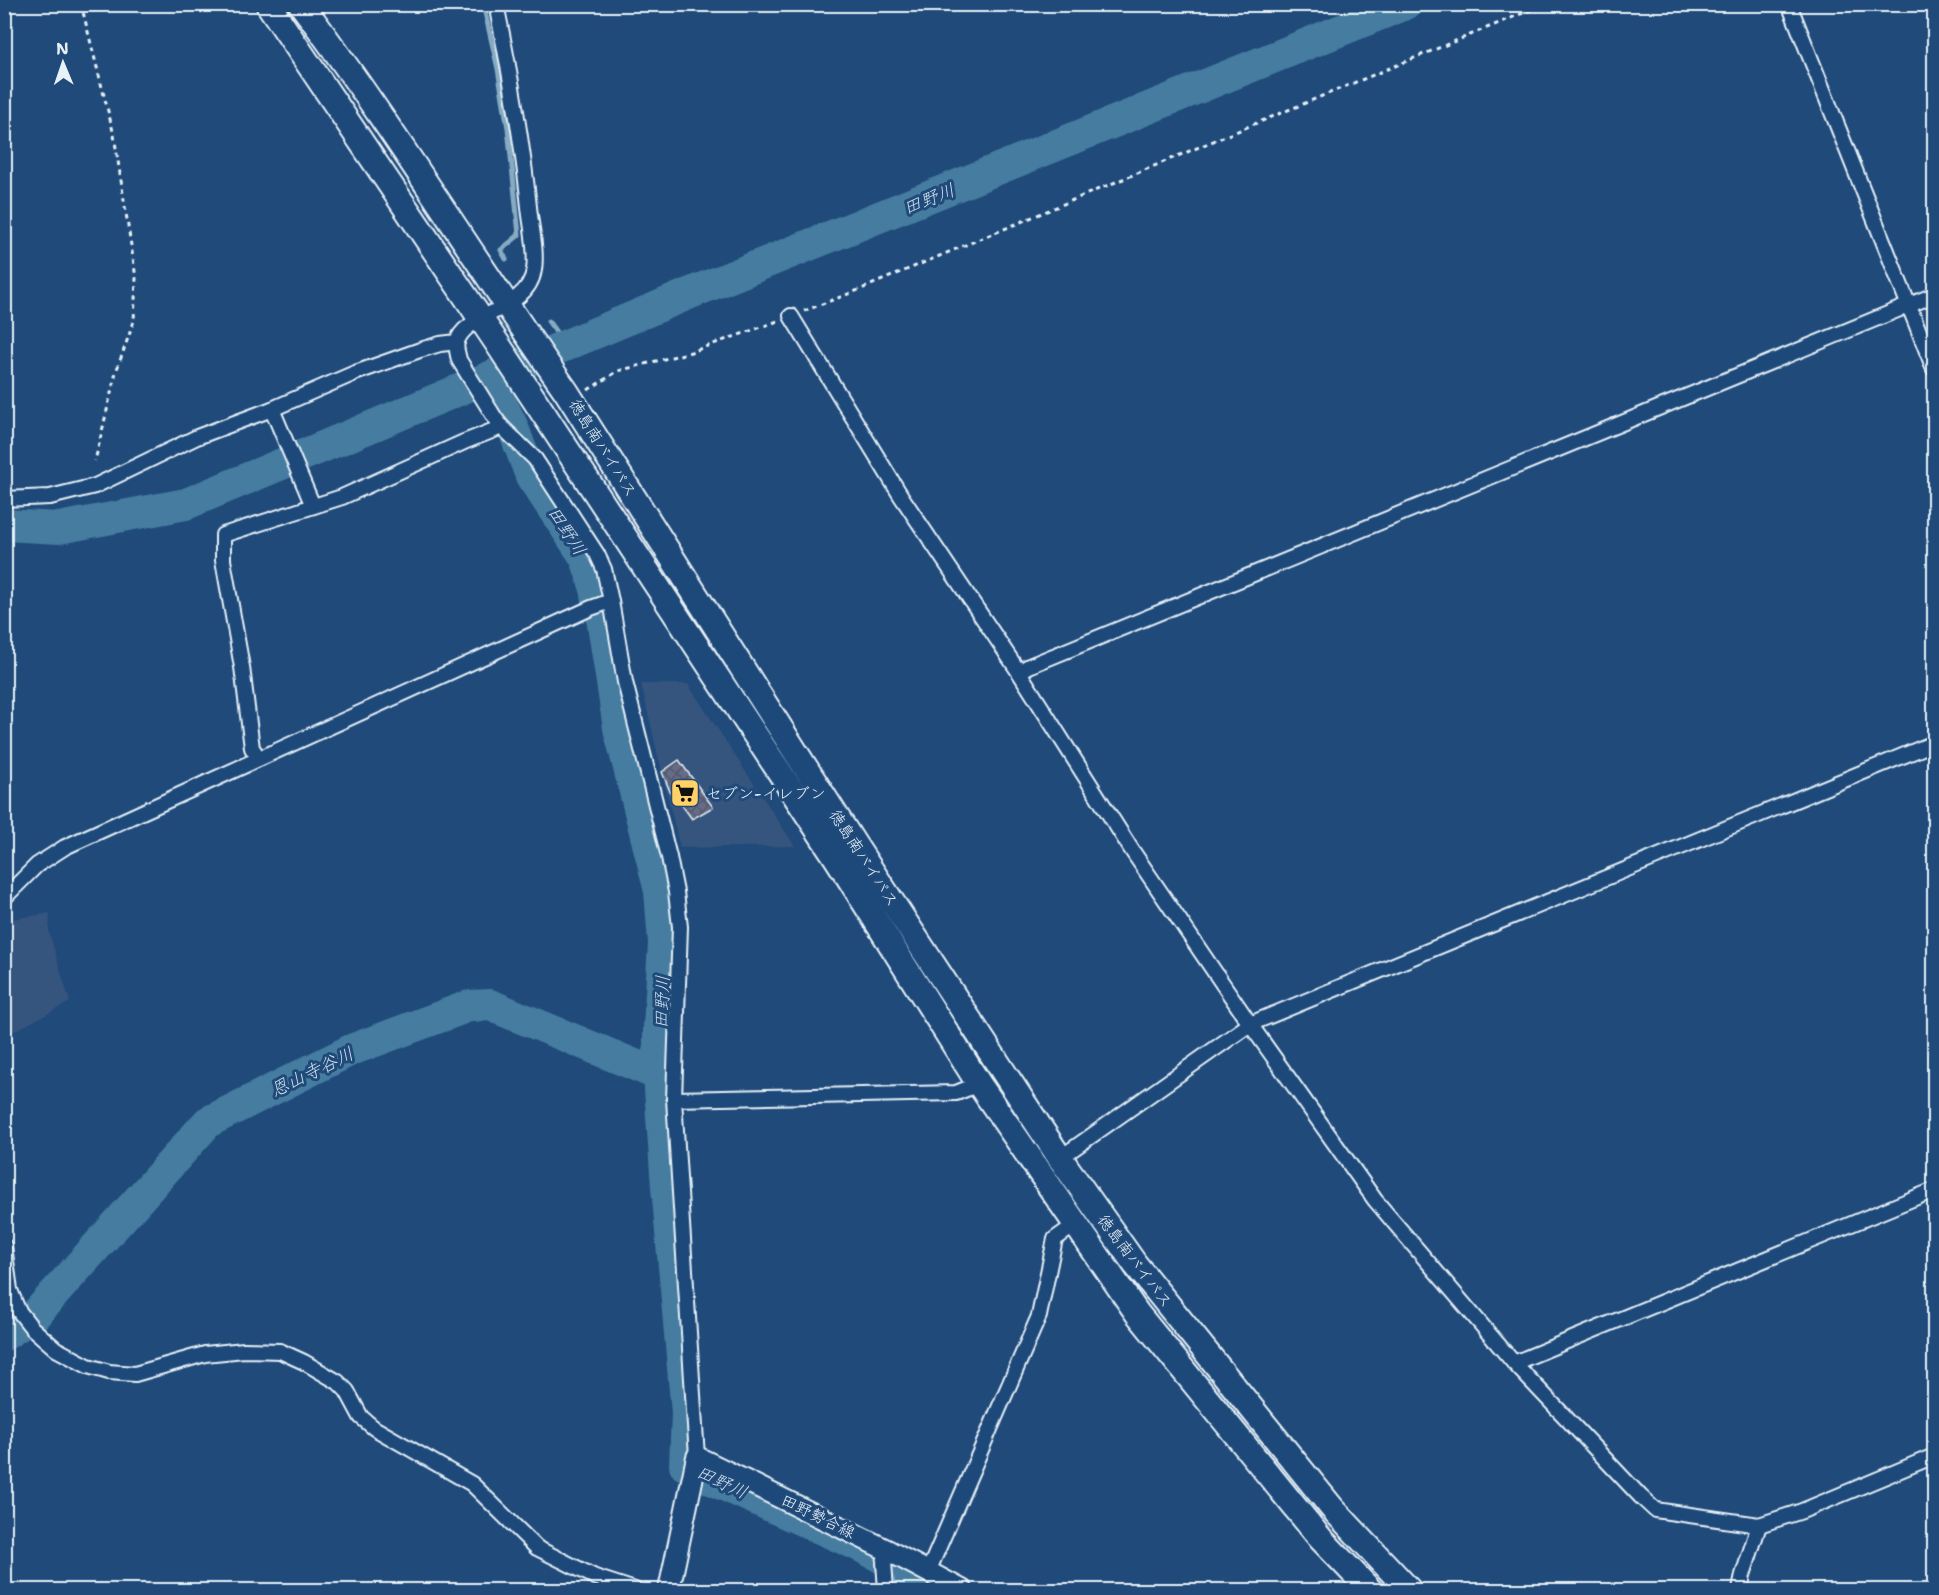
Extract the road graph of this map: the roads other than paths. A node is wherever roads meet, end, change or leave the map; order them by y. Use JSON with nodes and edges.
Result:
{"nodes":[{"id":1,"x":268,"y":4,"type":"edge"},
{"id":2,"x":301,"y":4,"type":"edge"},
{"id":3,"x":496,"y":4,"type":"edge"},
{"id":4,"x":1789,"y":4,"type":"edge"},
{"id":5,"x":1935,"y":295,"type":"edge"},
{"id":6,"x":1910,"y":305,"type":"junction"},
{"id":7,"x":513,"y":314,"type":"junction"},
{"id":8,"x":790,"y":316,"type":"road end"},
{"id":9,"x":481,"y":320,"type":"junction"},
{"id":10,"x":457,"y":342,"type":"junction"},
{"id":11,"x":1935,"y":369,"type":"edge"},
{"id":12,"x":274,"y":416,"type":"junction"},
{"id":13,"x":499,"y":423,"type":"junction"},
{"id":14,"x":4,"y":499,"type":"edge"},
{"id":15,"x":313,"y":506,"type":"junction"},
{"id":16,"x":602,"y":604,"type":"junction"},
{"id":17,"x":1019,"y":672,"type":"junction"},
{"id":18,"x":1935,"y":743,"type":"edge"},
{"id":19,"x":259,"y":758,"type":"junction"},
{"id":20,"x":4,"y":898,"type":"edge"},
{"id":21,"x":1250,"y":1024,"type":"junction"},
{"id":22,"x":980,"y":1084,"type":"junction"},
{"id":23,"x":674,"y":1099,"type":"junction"},
{"id":24,"x":1060,"y":1158,"type":"junction"},
{"id":25,"x":1935,"y":1190,"type":"edge"},
{"id":26,"x":1076,"y":1224,"type":"junction"},
{"id":27,"x":4,"y":1246,"type":"edge"},
{"id":28,"x":1514,"y":1363,"type":"junction"},
{"id":29,"x":1935,"y":1456,"type":"edge"},
{"id":30,"x":697,"y":1457,"type":"junction"},
{"id":31,"x":1759,"y":1525,"type":"junction"},
{"id":32,"x":887,"y":1556,"type":"junction"},
{"id":33,"x":928,"y":1572,"type":"junction"},
{"id":34,"x":635,"y":1590,"type":"edge"},
{"id":35,"x":669,"y":1590,"type":"edge"},
{"id":36,"x":886,"y":1590,"type":"edge"},
{"id":37,"x":962,"y":1590,"type":"edge"},
{"id":38,"x":1370,"y":1590,"type":"edge"},
{"id":39,"x":1409,"y":1590,"type":"edge"},
{"id":40,"x":1740,"y":1590,"type":"edge"}],
"edges":[{"from":1,"to":9,"type":"highway","name":"徳島南バイパス"},
{"from":2,"to":7,"type":"highway","name":"徳島南バイパス"},
{"from":3,"to":7,"type":"street"},
{"from":4,"to":6,"type":"street"},
{"from":5,"to":6,"type":"street"},
{"from":6,"to":11,"type":"street"},
{"from":6,"to":17,"type":"street"},
{"from":7,"to":9,"type":"street"},
{"from":7,"to":24,"type":"highway","name":"徳島南バイパス"},
{"from":8,"to":17,"type":"street"},
{"from":9,"to":10,"type":"street"},
{"from":9,"to":22,"type":"highway","name":"徳島南バイパス"},
{"from":10,"to":12,"type":"street"},
{"from":10,"to":13,"type":"street"},
{"from":12,"to":14,"type":"street"},
{"from":12,"to":15,"type":"street"},
{"from":13,"to":15,"type":"street"},
{"from":13,"to":16,"type":"street"},
{"from":15,"to":19,"type":"street"},
{"from":16,"to":19,"type":"street"},
{"from":16,"to":23,"type":"street"},
{"from":17,"to":21,"type":"street"},
{"from":18,"to":21,"type":"street"},
{"from":19,"to":20,"type":"street"},
{"from":21,"to":24,"type":"street"},
{"from":21,"to":28,"type":"street"},
{"from":22,"to":23,"type":"street"},
{"from":22,"to":26,"type":"highway","name":"徳島南バイパス"},
{"from":23,"to":30,"type":"street"},
{"from":24,"to":39,"type":"highway","name":"徳島南バイパス"},
{"from":25,"to":28,"type":"street"},
{"from":26,"to":33,"type":"street"},
{"from":26,"to":38,"type":"highway","name":"徳島南バイパス"},
{"from":27,"to":34,"type":"street"},
{"from":28,"to":31,"type":"street"},
{"from":29,"to":31,"type":"street"},
{"from":30,"to":32,"type":"main road","name":"田野勢合線"},
{"from":30,"to":35,"type":"main road"},
{"from":31,"to":40,"type":"street"},
{"from":32,"to":33,"type":"main road","name":"田野勢合線"},
{"from":32,"to":36,"type":"street"},
{"from":33,"to":37,"type":"main road","name":"田野勢合線"}]}
